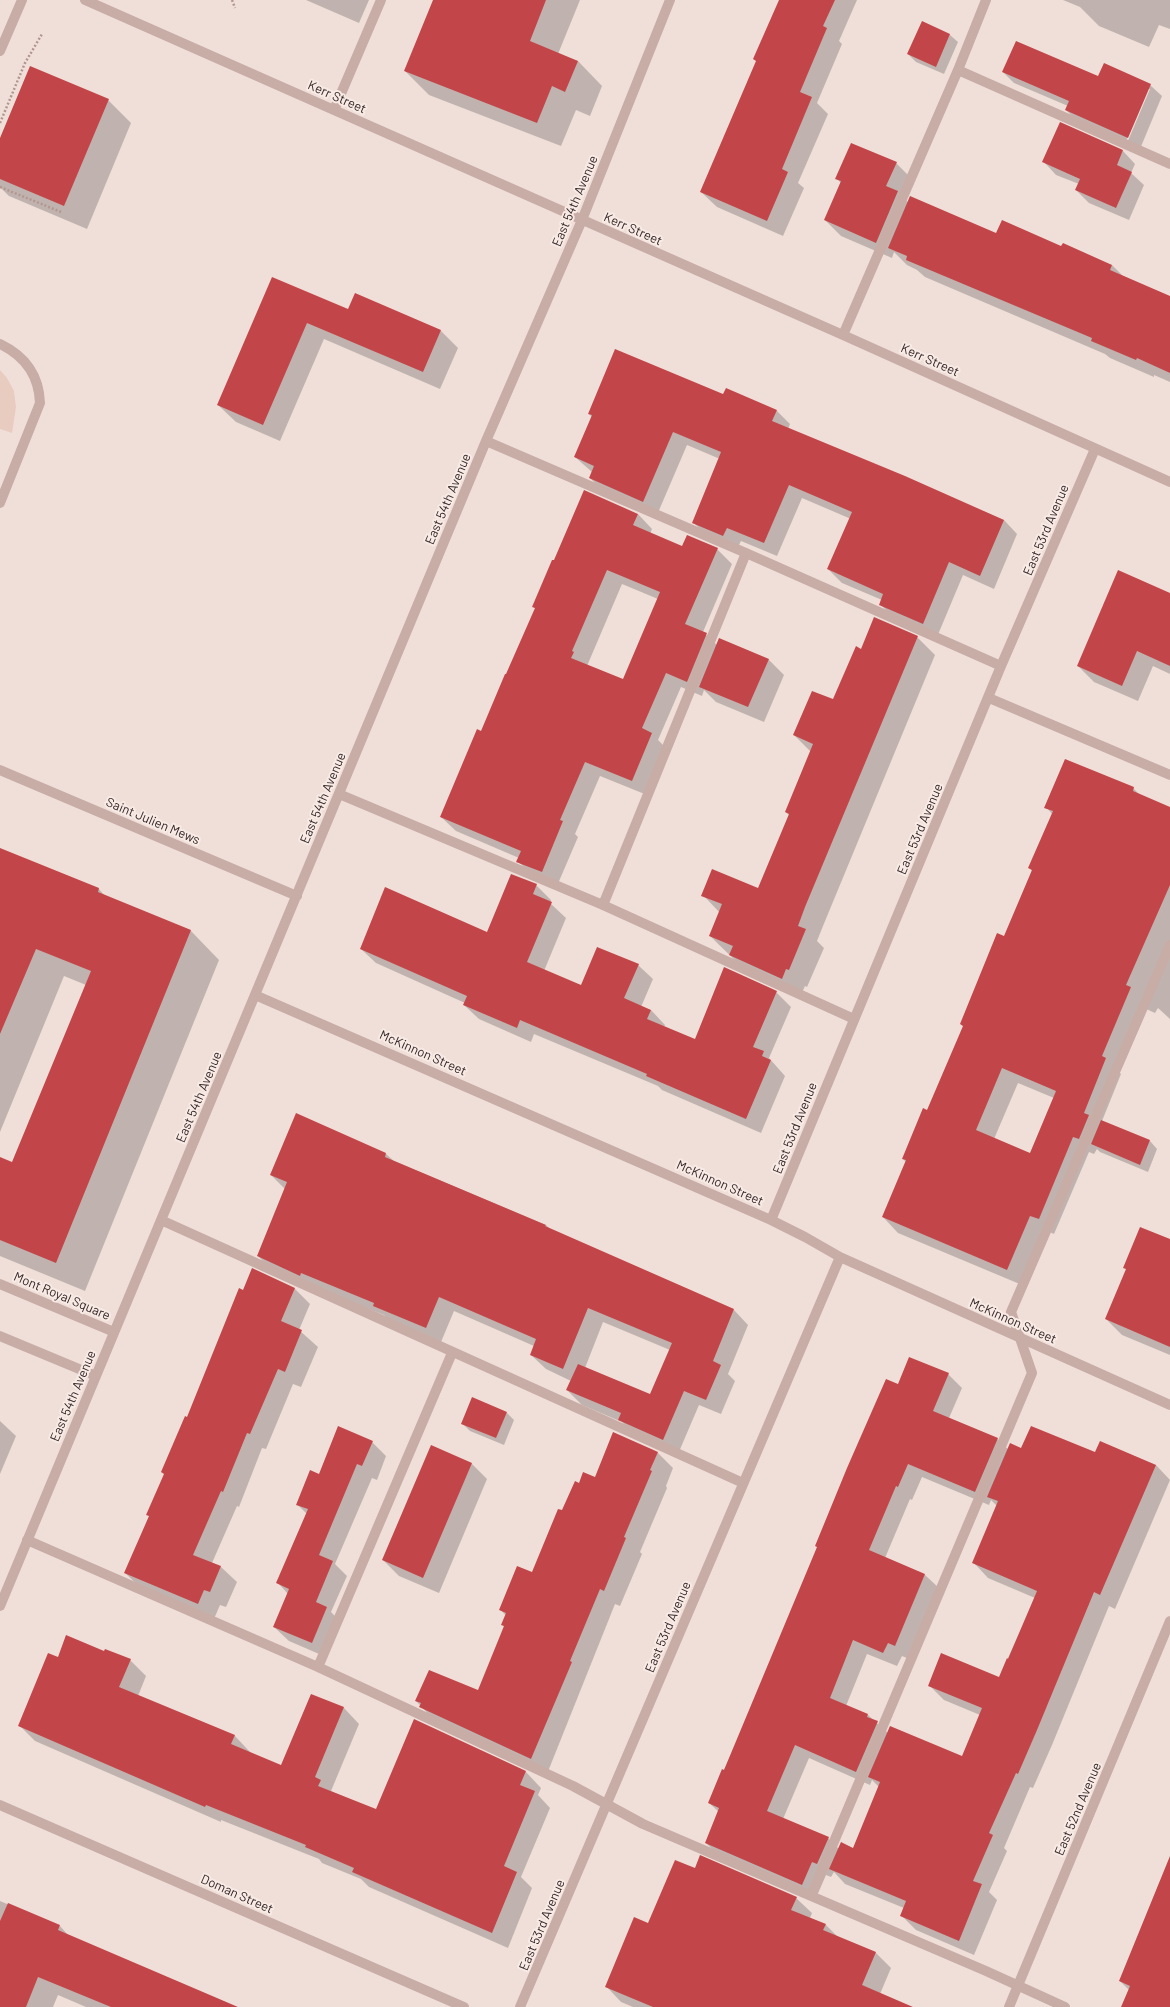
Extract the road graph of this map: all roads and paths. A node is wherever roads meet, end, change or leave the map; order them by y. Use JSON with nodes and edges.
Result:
{"nodes":[{"id":1,"x":22,"y":0,"type":"edge"},
{"id":2,"x":85,"y":0,"type":"edge"},
{"id":3,"x":232,"y":0,"type":"edge"},
{"id":4,"x":381,"y":0,"type":"edge"},
{"id":5,"x":670,"y":0,"type":"edge"},
{"id":6,"x":986,"y":0,"type":"edge"},
{"id":7,"x":236,"y":8,"type":"dead end"},
{"id":8,"x":42,"y":34,"type":"dead end"},
{"id":9,"x":0,"y":51,"type":"edge"},
{"id":10,"x":958,"y":70,"type":"junction"},
{"id":11,"x":334,"y":110,"type":"junction"},
{"id":12,"x":0,"y":123,"type":"edge"},
{"id":13,"x":1170,"y":164,"type":"edge"},
{"id":14,"x":0,"y":187,"type":"edge"},
{"id":15,"x":61,"y":212,"type":"dead end"},
{"id":16,"x":582,"y":220,"type":"junction"},
{"id":17,"x":843,"y":335,"type":"junction"},
{"id":18,"x":0,"y":344,"type":"edge"},
{"id":19,"x":486,"y":441,"type":"junction"},
{"id":20,"x":1095,"y":449,"type":"junction"},
{"id":21,"x":1170,"y":482,"type":"edge"},
{"id":22,"x":0,"y":503,"type":"edge"},
{"id":23,"x":746,"y":553,"type":"junction"},
{"id":24,"x":1002,"y":666,"type":"junction"},
{"id":25,"x":989,"y":698,"type":"junction"},
{"id":26,"x":0,"y":770,"type":"edge"},
{"id":27,"x":1170,"y":775,"type":"edge"},
{"id":28,"x":339,"y":794,"type":"junction"},
{"id":29,"x":296,"y":896,"type":"junction"},
{"id":30,"x":603,"y":905,"type":"junction"},
{"id":31,"x":1170,"y":945,"type":"edge"},
{"id":32,"x":255,"y":995,"type":"junction"},
{"id":33,"x":854,"y":1019,"type":"junction"},
{"id":34,"x":161,"y":1220,"type":"junction"},
{"id":35,"x":771,"y":1220,"type":"junction"},
{"id":36,"x":840,"y":1257,"type":"junction"},
{"id":37,"x":0,"y":1284,"type":"edge"},
{"id":38,"x":114,"y":1332,"type":"junction"},
{"id":39,"x":0,"y":1336,"type":"edge"},
{"id":40,"x":1021,"y":1340,"type":"junction"},
{"id":41,"x":452,"y":1353,"type":"junction"},
{"id":42,"x":96,"y":1376,"type":"junction"},
{"id":43,"x":1170,"y":1405,"type":"edge"},
{"id":44,"x":743,"y":1483,"type":"junction"},
{"id":45,"x":28,"y":1540,"type":"junction"},
{"id":46,"x":0,"y":1606,"type":"edge"},
{"id":47,"x":1170,"y":1621,"type":"edge"},
{"id":48,"x":318,"y":1667,"type":"junction"},
{"id":49,"x":0,"y":1805,"type":"edge"},
{"id":50,"x":608,"y":1805,"type":"junction"},
{"id":51,"x":811,"y":1896,"type":"junction"},
{"id":52,"x":1018,"y":1986,"type":"junction"},
{"id":53,"x":464,"y":2007,"type":"edge"},
{"id":54,"x":520,"y":2007,"type":"edge"},
{"id":55,"x":1009,"y":2007,"type":"edge"},
{"id":56,"x":1065,"y":2007,"type":"edge"}],
"edges":[{"from":1,"to":9,"type":"street"},
{"from":2,"to":11,"type":"street","name":"Kerr Street"},
{"from":3,"to":7,"type":"path"},
{"from":4,"to":11,"type":"street"},
{"from":5,"to":16,"type":"street","name":"East 54th Avenue"},
{"from":6,"to":10,"type":"street"},
{"from":8,"to":12,"type":"path"},
{"from":10,"to":13,"type":"street"},
{"from":10,"to":17,"type":"street"},
{"from":11,"to":16,"type":"street","name":"Kerr Street"},
{"from":14,"to":15,"type":"path"},
{"from":16,"to":17,"type":"street","name":"Kerr Street"},
{"from":16,"to":19,"type":"street","name":"East 54th Avenue"},
{"from":17,"to":20,"type":"street","name":"Kerr Street"},
{"from":18,"to":22,"type":"street"},
{"from":19,"to":23,"type":"street"},
{"from":19,"to":28,"type":"street","name":"East 54th Avenue"},
{"from":20,"to":21,"type":"street","name":"Kerr Street"},
{"from":20,"to":24,"type":"street","name":"East 53rd Avenue"},
{"from":23,"to":24,"type":"street"},
{"from":23,"to":30,"type":"street"},
{"from":24,"to":25,"type":"street","name":"East 53rd Avenue"},
{"from":25,"to":27,"type":"street"},
{"from":25,"to":33,"type":"street","name":"East 53rd Avenue"},
{"from":26,"to":29,"type":"street","name":"Saint Julien Mews"},
{"from":28,"to":29,"type":"street","name":"East 54th Avenue"},
{"from":28,"to":30,"type":"street"},
{"from":29,"to":32,"type":"street","name":"East 54th Avenue"},
{"from":30,"to":33,"type":"street"},
{"from":31,"to":40,"type":"street"},
{"from":32,"to":34,"type":"street","name":"East 54th Avenue"},
{"from":32,"to":35,"type":"street","name":"McKinnon Street"},
{"from":33,"to":35,"type":"street","name":"East 53rd Avenue"},
{"from":34,"to":38,"type":"street","name":"East 54th Avenue"},
{"from":34,"to":41,"type":"street"},
{"from":35,"to":36,"type":"street","name":"McKinnon Street"},
{"from":36,"to":40,"type":"street","name":"McKinnon Street"},
{"from":36,"to":44,"type":"street","name":"East 53rd Avenue"},
{"from":37,"to":38,"type":"street","name":"Mont Royal Square"},
{"from":38,"to":42,"type":"street","name":"East 54th Avenue"},
{"from":39,"to":42,"type":"street"},
{"from":40,"to":43,"type":"street","name":"McKinnon Street"},
{"from":40,"to":51,"type":"street"},
{"from":41,"to":44,"type":"street"},
{"from":41,"to":48,"type":"street"},
{"from":42,"to":45,"type":"street","name":"East 54th Avenue"},
{"from":44,"to":50,"type":"street","name":"East 53rd Avenue"},
{"from":45,"to":46,"type":"street","name":"East 54th Avenue"},
{"from":45,"to":48,"type":"street"},
{"from":47,"to":52,"type":"street","name":"East 52nd Avenue"},
{"from":48,"to":50,"type":"street"},
{"from":49,"to":53,"type":"street","name":"Doman Street"},
{"from":50,"to":51,"type":"street"},
{"from":50,"to":54,"type":"street","name":"East 53rd Avenue"},
{"from":51,"to":52,"type":"street"},
{"from":52,"to":55,"type":"street","name":"East 52nd Avenue"},
{"from":52,"to":56,"type":"street"}]}
